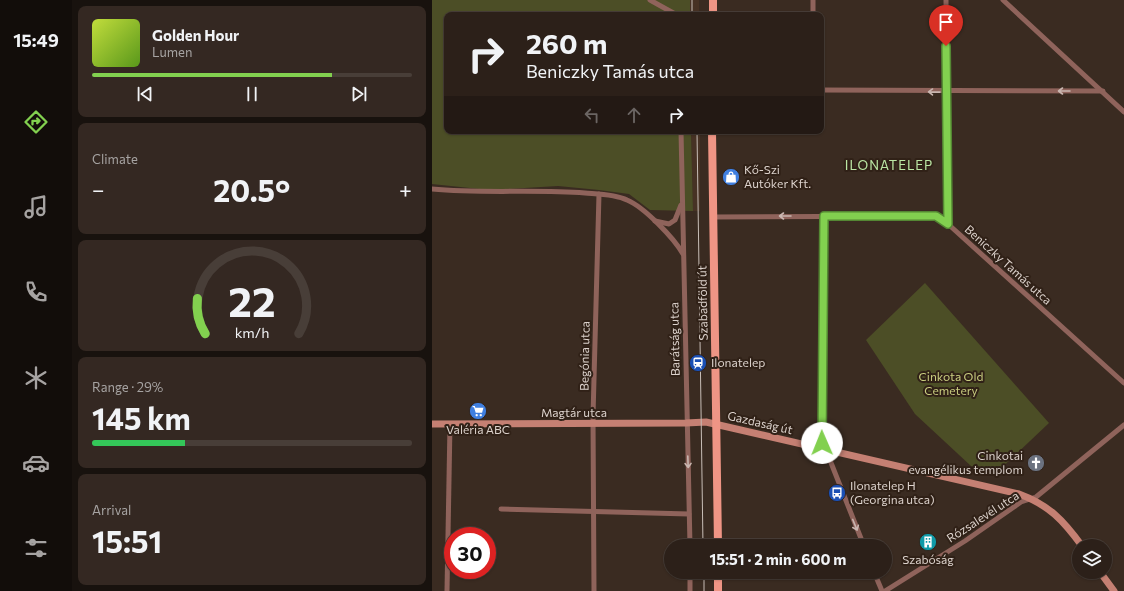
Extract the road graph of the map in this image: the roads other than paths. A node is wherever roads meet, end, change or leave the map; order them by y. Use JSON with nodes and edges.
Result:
{"nodes":[{"id":1,"x":650,"y":0,"type":"edge"},
{"id":2,"x":713,"y":0,"type":"edge"},
{"id":3,"x":813,"y":0,"type":"edge"},
{"id":4,"x":946,"y":0,"type":"edge"},
{"id":5,"x":1003,"y":0,"type":"edge"},
{"id":6,"x":672,"y":12,"type":"edge"},
{"id":7,"x":713,"y":12,"type":"edge"},
{"id":8,"x":813,"y":12,"type":"edge"},
{"id":9,"x":824,"y":90,"type":"edge"},
{"id":10,"x":1103,"y":91,"type":"junction"},
{"id":11,"x":946,"y":92,"type":"junction"},
{"id":12,"x":1124,"y":112,"type":"edge"},
{"id":13,"x":680,"y":134,"type":"edge"},
{"id":14,"x":712,"y":134,"type":"edge"},
{"id":15,"x":432,"y":190,"type":"edge"},
{"id":16,"x":599,"y":194,"type":"junction"},
{"id":17,"x":682,"y":203,"type":"junction"},
{"id":18,"x":713,"y":216,"type":"junction"},
{"id":19,"x":824,"y":216,"type":"junction"},
{"id":20,"x":655,"y":221,"type":"junction"},
{"id":21,"x":948,"y":224,"type":"junction"},
{"id":22,"x":683,"y":256,"type":"junction"},
{"id":23,"x":1124,"y":383,"type":"edge"},
{"id":24,"x":686,"y":423,"type":"junction"},
{"id":25,"x":432,"y":424,"type":"edge"},
{"id":26,"x":450,"y":424,"type":"junction"},
{"id":27,"x":594,"y":424,"type":"junction"},
{"id":28,"x":717,"y":424,"type":"junction"},
{"id":29,"x":1124,"y":425,"type":"edge"},
{"id":30,"x":824,"y":450,"type":"junction"},
{"id":31,"x":1031,"y":498,"type":"junction"},
{"id":32,"x":501,"y":509,"type":"dead end"},
{"id":33,"x":594,"y":511,"type":"junction"},
{"id":34,"x":689,"y":514,"type":"junction"},
{"id":35,"x":690,"y":539,"type":"edge"},
{"id":36,"x":718,"y":539,"type":"edge"},
{"id":37,"x":861,"y":539,"type":"edge"},
{"id":38,"x":1076,"y":539,"type":"edge"},
{"id":39,"x":690,"y":579,"type":"edge"},
{"id":40,"x":718,"y":579,"type":"edge"},
{"id":41,"x":877,"y":579,"type":"edge"},
{"id":42,"x":1105,"y":579,"type":"edge"},
{"id":43,"x":447,"y":591,"type":"edge"},
{"id":44,"x":594,"y":591,"type":"edge"},
{"id":45,"x":690,"y":591,"type":"edge"},
{"id":46,"x":718,"y":591,"type":"edge"},
{"id":47,"x":882,"y":591,"type":"edge"},
{"id":48,"x":885,"y":591,"type":"edge"},
{"id":49,"x":1114,"y":591,"type":"edge"}],
"edges":[{"from":1,"to":6,"type":"street"},
{"from":2,"to":7,"type":"main road"},
{"from":3,"to":8,"type":"street"},
{"from":4,"to":11,"type":"street"},
{"from":5,"to":10,"type":"street"},
{"from":11,"to":9,"type":"street","one_way":true},
{"from":10,"to":11,"type":"street","one_way":true},
{"from":10,"to":12,"type":"street"},
{"from":11,"to":21,"type":"street"},
{"from":13,"to":17,"type":"street","name":"Barátság utca"},
{"from":14,"to":18,"type":"main road","name":"Szabadföld út"},
{"from":15,"to":16,"type":"street"},
{"from":16,"to":20,"type":"street"},
{"from":16,"to":27,"type":"street","name":"Begónia utca"},
{"from":17,"to":20,"type":"street"},
{"from":17,"to":22,"type":"street","name":"Barátság utca"},
{"from":19,"to":18,"type":"street","name":"Beniczky Tamás utca","one_way":true},
{"from":18,"to":28,"type":"main road","name":"Szabadföld út"},
{"from":19,"to":21,"type":"street","name":"Beniczky Tamás utca"},
{"from":19,"to":30,"type":"street"},
{"from":20,"to":22,"type":"street"},
{"from":21,"to":23,"type":"street","name":"Beniczky Tamás utca"},
{"from":22,"to":24,"type":"street","name":"Barátság utca"},
{"from":24,"to":27,"type":"street","name":"Magtár utca"},
{"from":24,"to":28,"type":"street","name":"Magtár utca"},
{"from":24,"to":34,"type":"street","name":"Barátság utca","one_way":true},
{"from":25,"to":26,"type":"street","name":"Magtár utca"},
{"from":26,"to":27,"type":"street","name":"Magtár utca"},
{"from":26,"to":43,"type":"street"},
{"from":27,"to":33,"type":"street","name":"Begónia utca"},
{"from":28,"to":30,"type":"street","name":"Gazdaság út"},
{"from":28,"to":36,"type":"main road","name":"Szabadföld út"},
{"from":29,"to":31,"type":"street","name":"Rózsalevél utca"},
{"from":30,"to":31,"type":"street","name":"Gazdaság út"},
{"from":30,"to":37,"type":"street","one_way":true},
{"from":31,"to":38,"type":"street","name":"Gazdaság út"},
{"from":31,"to":48,"type":"street","name":"Rózsalevél utca"},
{"from":32,"to":33,"type":"street"},
{"from":33,"to":34,"type":"street"},
{"from":33,"to":44,"type":"street","name":"Begónia utca"},
{"from":34,"to":35,"type":"street","name":"Barátság utca"},
{"from":39,"to":45,"type":"street"},
{"from":40,"to":46,"type":"main road"},
{"from":41,"to":47,"type":"street"},
{"from":42,"to":49,"type":"street"}]}
